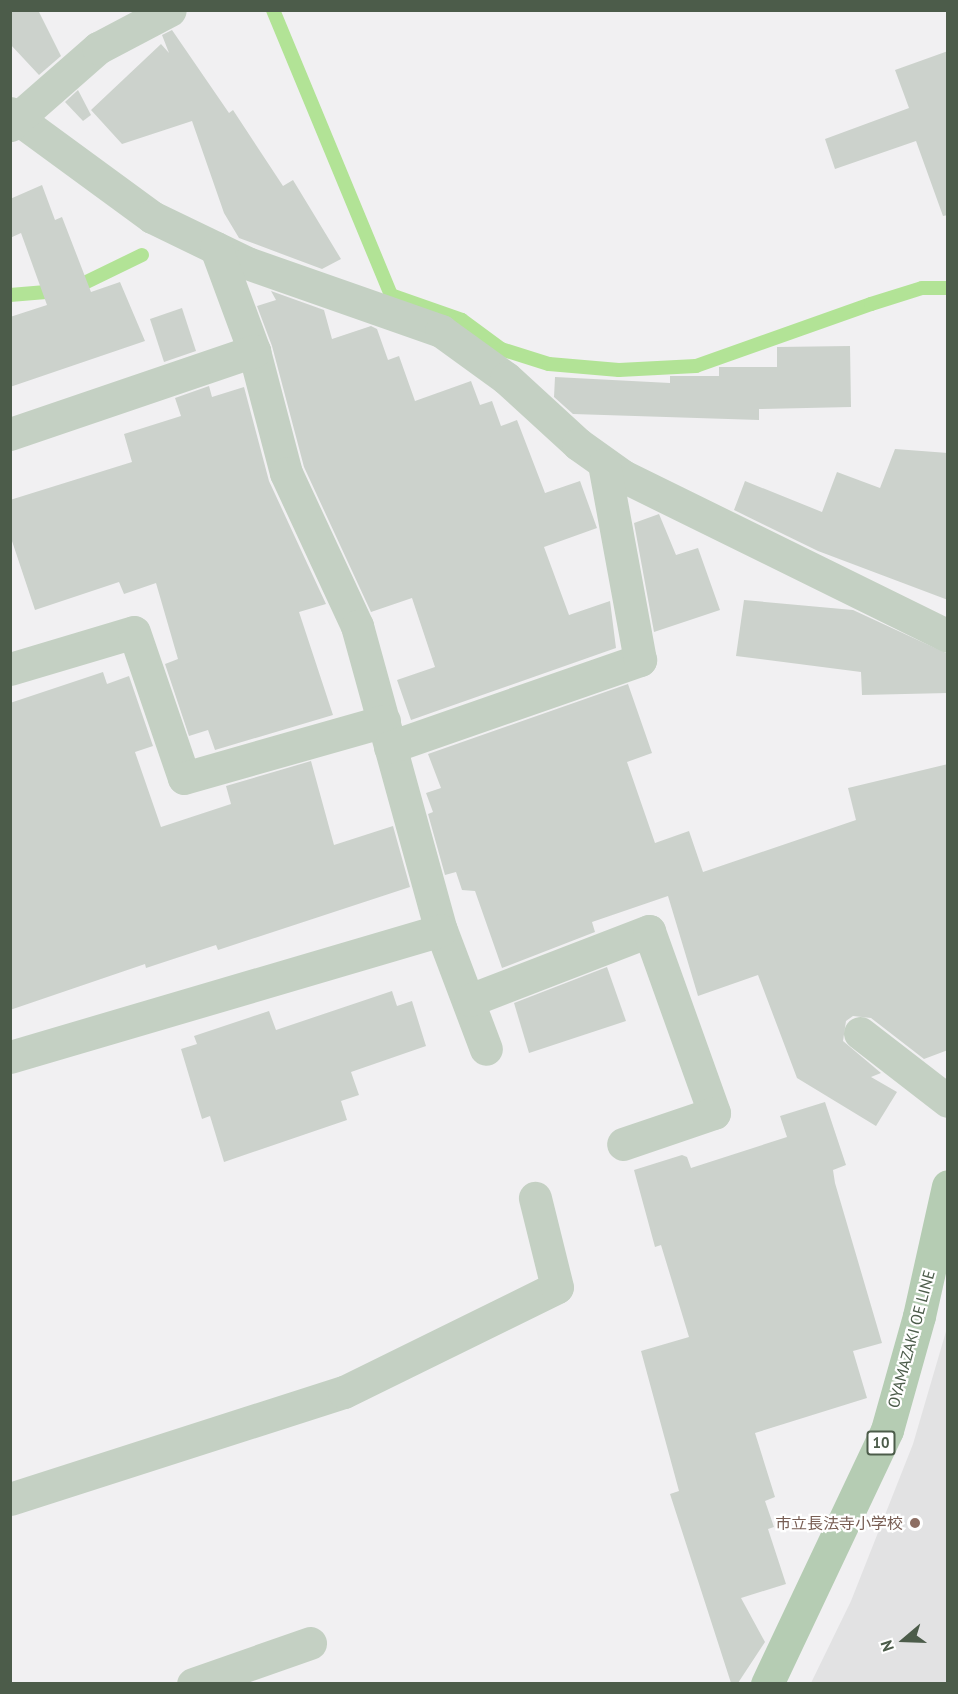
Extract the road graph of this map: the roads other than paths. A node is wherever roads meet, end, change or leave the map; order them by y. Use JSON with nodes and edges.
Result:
{"nodes":[{"id":1,"x":170,"y":10,"type":"edge"},
{"id":2,"x":13,"y":120,"type":"edge"},
{"id":3,"x":216,"y":248,"type":"junction"},
{"id":4,"x":254,"y":351,"type":"junction"},
{"id":5,"x":10,"y":434,"type":"edge"},
{"id":6,"x":604,"y":464,"type":"junction"},
{"id":7,"x":948,"y":636,"type":"edge"},
{"id":8,"x":10,"y":669,"type":"edge"},
{"id":9,"x":387,"y":734,"type":"junction"},
{"id":10,"x":441,"y":930,"type":"junction"},
{"id":11,"x":470,"y":1000,"type":"junction"},
{"id":12,"x":860,"y":1033,"type":"dead end"},
{"id":13,"x":486,"y":1049,"type":"dead end"},
{"id":14,"x":10,"y":1057,"type":"edge"},
{"id":15,"x":948,"y":1101,"type":"edge"},
{"id":16,"x":623,"y":1144,"type":"dead end"},
{"id":17,"x":948,"y":1186,"type":"edge"},
{"id":18,"x":535,"y":1198,"type":"dead end"},
{"id":19,"x":10,"y":1499,"type":"edge"},
{"id":20,"x":310,"y":1643,"type":"dead end"},
{"id":21,"x":194,"y":1683,"type":"edge"},
{"id":22,"x":767,"y":1683,"type":"edge"}],
"edges":[{"from":1,"to":2,"type":"street"},
{"from":2,"to":3,"type":"street"},
{"from":3,"to":4,"type":"street"},
{"from":3,"to":6,"type":"street"},
{"from":4,"to":5,"type":"street"},
{"from":4,"to":9,"type":"street"},
{"from":6,"to":7,"type":"street"},
{"from":6,"to":9,"type":"street"},
{"from":8,"to":9,"type":"street"},
{"from":9,"to":10,"type":"street"},
{"from":10,"to":11,"type":"street"},
{"from":10,"to":14,"type":"street"},
{"from":11,"to":13,"type":"street"},
{"from":11,"to":16,"type":"street"},
{"from":12,"to":15,"type":"street"},
{"from":17,"to":22,"type":"main road","name":"OYAMAZAKI OE LINE","number":"10"},
{"from":18,"to":19,"type":"street"},
{"from":20,"to":21,"type":"street"}]}
